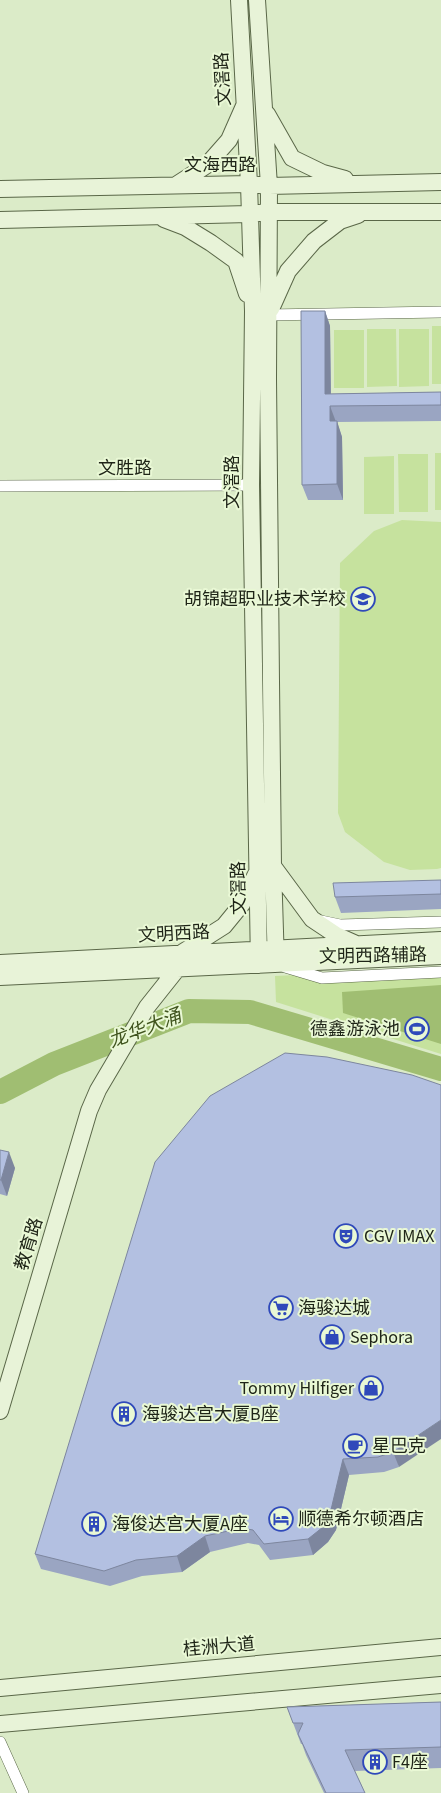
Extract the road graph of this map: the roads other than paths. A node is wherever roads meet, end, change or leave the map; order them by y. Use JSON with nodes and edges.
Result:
{"nodes":[{"id":1,"x":239,"y":0,"type":"edge"},
{"id":2,"x":257,"y":0,"type":"edge"},
{"id":3,"x":244,"y":104,"type":"junction"},
{"id":4,"x":264,"y":106,"type":"junction"},
{"id":5,"x":441,"y":182,"type":"edge"},
{"id":6,"x":249,"y":184,"type":"junction"},
{"id":7,"x":361,"y":184,"type":"junction"},
{"id":8,"x":176,"y":185,"type":"junction"},
{"id":9,"x":269,"y":186,"type":"junction"},
{"id":10,"x":0,"y":189,"type":"edge"},
{"id":11,"x":268,"y":212,"type":"junction"},
{"id":12,"x":368,"y":212,"type":"junction"},
{"id":13,"x":441,"y":212,"type":"edge"},
{"id":14,"x":249,"y":214,"type":"junction"},
{"id":15,"x":155,"y":216,"type":"junction"},
{"id":16,"x":0,"y":220,"type":"edge"},
{"id":17,"x":441,"y":312,"type":"edge"},
{"id":18,"x":260,"y":313,"type":"junction"},
{"id":19,"x":251,"y":485,"type":"junction"},
{"id":20,"x":0,"y":486,"type":"edge"},
{"id":21,"x":265,"y":868,"type":"junction"},
{"id":22,"x":312,"y":919,"type":"junction"},
{"id":23,"x":441,"y":922,"type":"edge"},
{"id":24,"x":441,"y":940,"type":"edge"},
{"id":25,"x":356,"y":944,"type":"junction"},
{"id":26,"x":276,"y":956,"type":"junction"},
{"id":27,"x":441,"y":956,"type":"edge"},
{"id":28,"x":259,"y":957,"type":"junction"},
{"id":29,"x":179,"y":961,"type":"junction"},
{"id":30,"x":0,"y":963,"type":"edge"},
{"id":31,"x":441,"y":972,"type":"edge"},
{"id":32,"x":0,"y":977,"type":"edge"},
{"id":33,"x":0,"y":1411,"type":"edge"},
{"id":34,"x":441,"y":1647,"type":"edge"},
{"id":35,"x":441,"y":1684,"type":"edge"},
{"id":36,"x":0,"y":1688,"type":"edge"},
{"id":37,"x":0,"y":1724,"type":"edge"},
{"id":38,"x":0,"y":1742,"type":"edge"},
{"id":39,"x":23,"y":1793,"type":"edge"}],
"edges":[{"from":1,"to":3,"type":"street","name":"文滘路"},
{"from":2,"to":4,"type":"street","name":"文滘路"},
{"from":3,"to":6,"type":"street","name":"文滘路"},
{"from":3,"to":8,"type":"street"},
{"from":4,"to":7,"type":"street"},
{"from":4,"to":9,"type":"street","name":"文滘路"},
{"from":5,"to":7,"type":"street","name":"文海西路"},
{"from":6,"to":8,"type":"street","name":"文海西路"},
{"from":6,"to":9,"type":"street","name":"文海西路"},
{"from":6,"to":14,"type":"street","name":"文滘路"},
{"from":7,"to":9,"type":"street","name":"文海西路"},
{"from":8,"to":10,"type":"street","name":"文海西路"},
{"from":9,"to":11,"type":"street","name":"文滘路"},
{"from":11,"to":12,"type":"street"},
{"from":11,"to":14,"type":"street"},
{"from":11,"to":18,"type":"street","name":"文滘路"},
{"from":12,"to":13,"type":"street"},
{"from":12,"to":18,"type":"street"},
{"from":14,"to":15,"type":"street"},
{"from":14,"to":18,"type":"street","name":"文滘路"},
{"from":15,"to":16,"type":"street"},
{"from":15,"to":18,"type":"street"},
{"from":17,"to":18,"type":"street"},
{"from":18,"to":19,"type":"street","name":"文滘路"},
{"from":18,"to":21,"type":"street","name":"文滘路"},
{"from":19,"to":20,"type":"street","name":"文胜路"},
{"from":19,"to":21,"type":"street","name":"文滘路"},
{"from":21,"to":22,"type":"street"},
{"from":21,"to":26,"type":"street","name":"文滘路"},
{"from":21,"to":28,"type":"street","name":"文滘路"},
{"from":21,"to":29,"type":"street"},
{"from":22,"to":23,"type":"street","name":"文明西路辅路"},
{"from":22,"to":25,"type":"street"},
{"from":24,"to":25,"type":"street","name":"文明西路"},
{"from":25,"to":26,"type":"street","name":"文明西路"},
{"from":26,"to":27,"type":"street","name":"文明西路"},
{"from":26,"to":28,"type":"street","name":"文明西路"},
{"from":26,"to":31,"type":"street","name":"文明西路辅路"},
{"from":28,"to":29,"type":"street","name":"文明西路"},
{"from":29,"to":30,"type":"street","name":"文明西路"},
{"from":29,"to":32,"type":"street","name":"文明西路"},
{"from":29,"to":33,"type":"street","name":"教育路"},
{"from":34,"to":36,"type":"street","name":"桂洲大道"},
{"from":35,"to":37,"type":"street"},
{"from":38,"to":39,"type":"street"}]}
